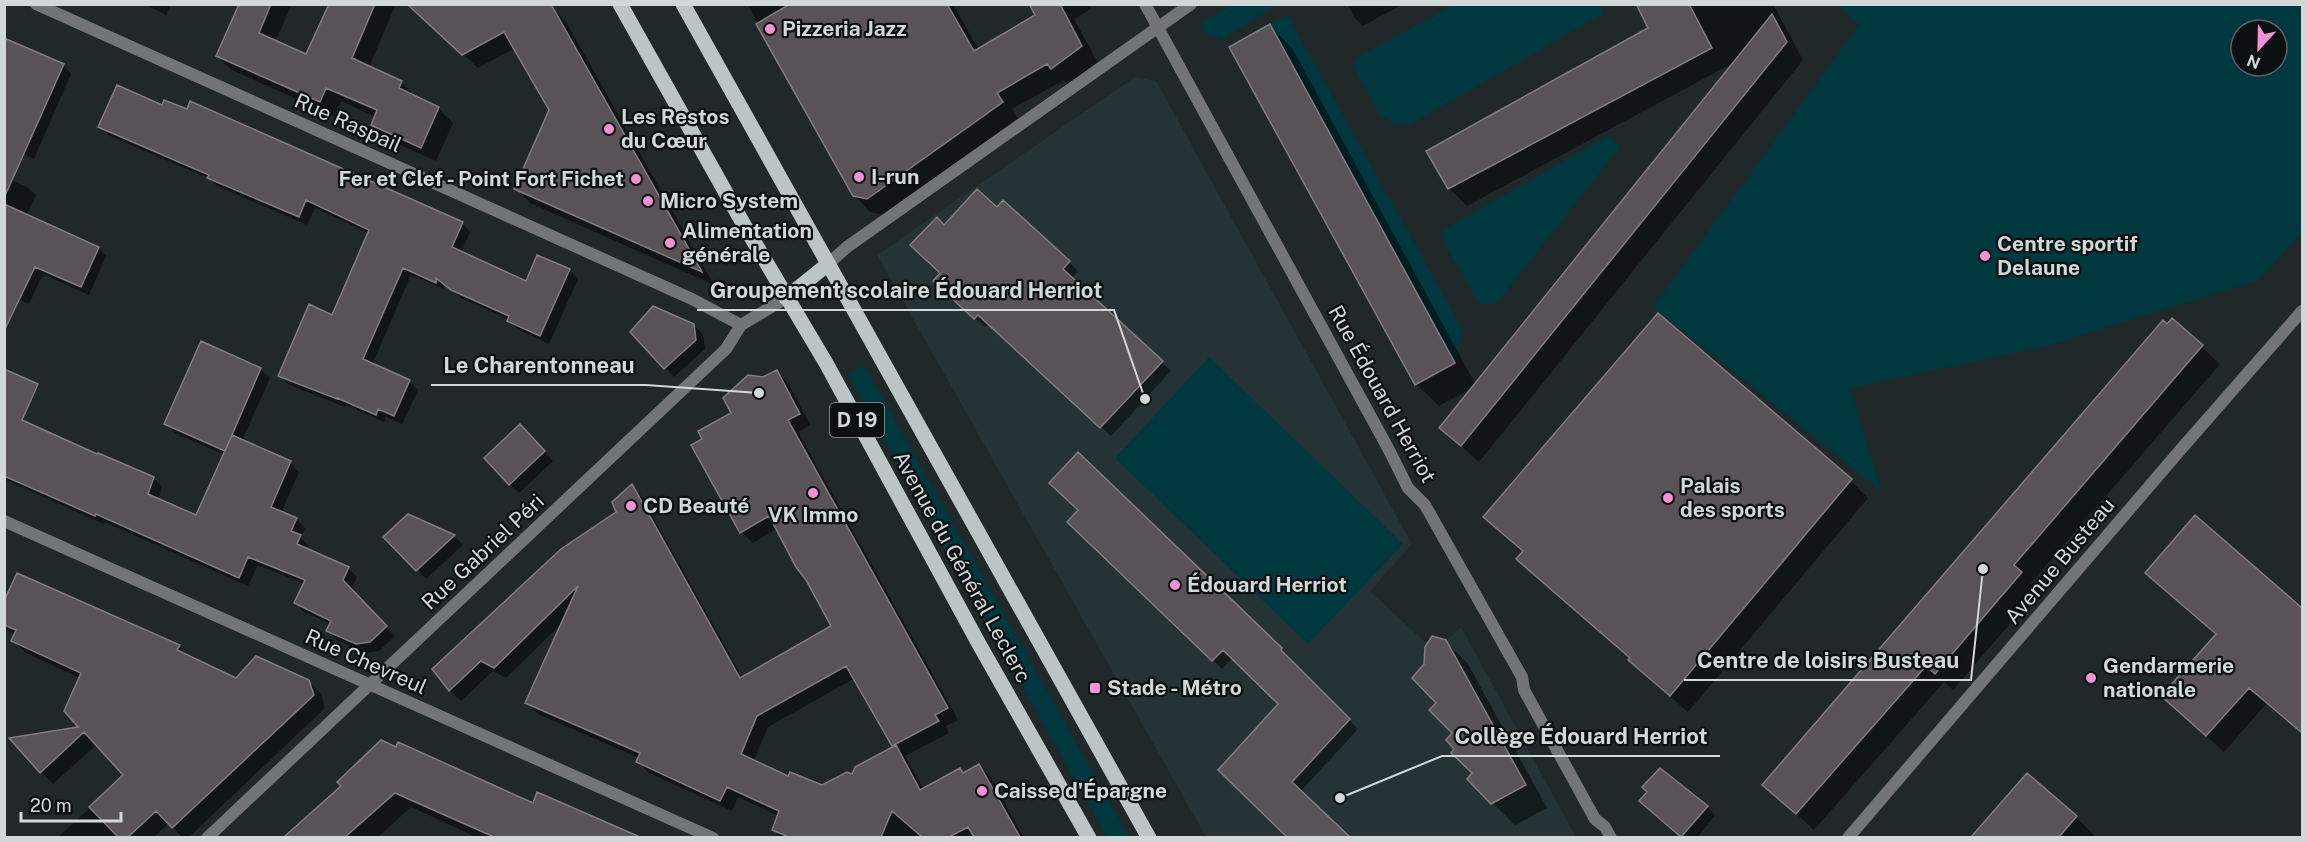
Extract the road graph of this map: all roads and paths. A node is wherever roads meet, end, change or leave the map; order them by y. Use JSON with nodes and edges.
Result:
{"nodes":[{"id":1,"x":36,"y":4,"type":"edge"},
{"id":2,"x":620,"y":4,"type":"edge"},
{"id":3,"x":683,"y":4,"type":"edge"},
{"id":4,"x":1145,"y":4,"type":"edge"},
{"id":5,"x":1191,"y":4,"type":"edge"},
{"id":6,"x":1158,"y":27,"type":"junction"},
{"id":7,"x":828,"y":264,"type":"junction"},
{"id":8,"x":786,"y":298,"type":"junction"},
{"id":9,"x":2302,"y":312,"type":"edge"},
{"id":10,"x":741,"y":326,"type":"junction"},
{"id":11,"x":4,"y":521,"type":"edge"},
{"id":12,"x":370,"y":685,"type":"junction"},
{"id":13,"x":207,"y":837,"type":"edge"},
{"id":14,"x":712,"y":837,"type":"edge"},
{"id":15,"x":1089,"y":837,"type":"edge"},
{"id":16,"x":1149,"y":837,"type":"edge"},
{"id":17,"x":1611,"y":837,"type":"edge"},
{"id":18,"x":1848,"y":837,"type":"edge"}],
"edges":[{"from":1,"to":10,"type":"street","name":"Rue Raspail"},
{"from":2,"to":8,"type":"main road","name":"Avenue du Général Leclerc","number":"D 19"},
{"from":3,"to":7,"type":"main road","name":"Avenue du Général Leclerc","number":"D 19"},
{"from":4,"to":6,"type":"street","name":"Rue Édouard Herriot"},
{"from":5,"to":6,"type":"street"},
{"from":6,"to":7,"type":"street"},
{"from":6,"to":17,"type":"street","name":"Rue Édouard Herriot"},
{"from":7,"to":8,"type":"main road"},
{"from":7,"to":16,"type":"main road","name":"Avenue du Général Leclerc","number":"D 19"},
{"from":8,"to":10,"type":"street","name":"Rue Gabriel Péri"},
{"from":8,"to":15,"type":"main road","name":"Avenue du Général Leclerc","number":"D 19"},
{"from":9,"to":18,"type":"street","name":"Avenue Busteau"},
{"from":10,"to":12,"type":"street","name":"Rue Gabriel Péri"},
{"from":11,"to":12,"type":"street","name":"Rue Chevreul"},
{"from":12,"to":13,"type":"street","name":"Rue Gabriel Péri"},
{"from":12,"to":14,"type":"street","name":"Rue Chevreul"}]}
